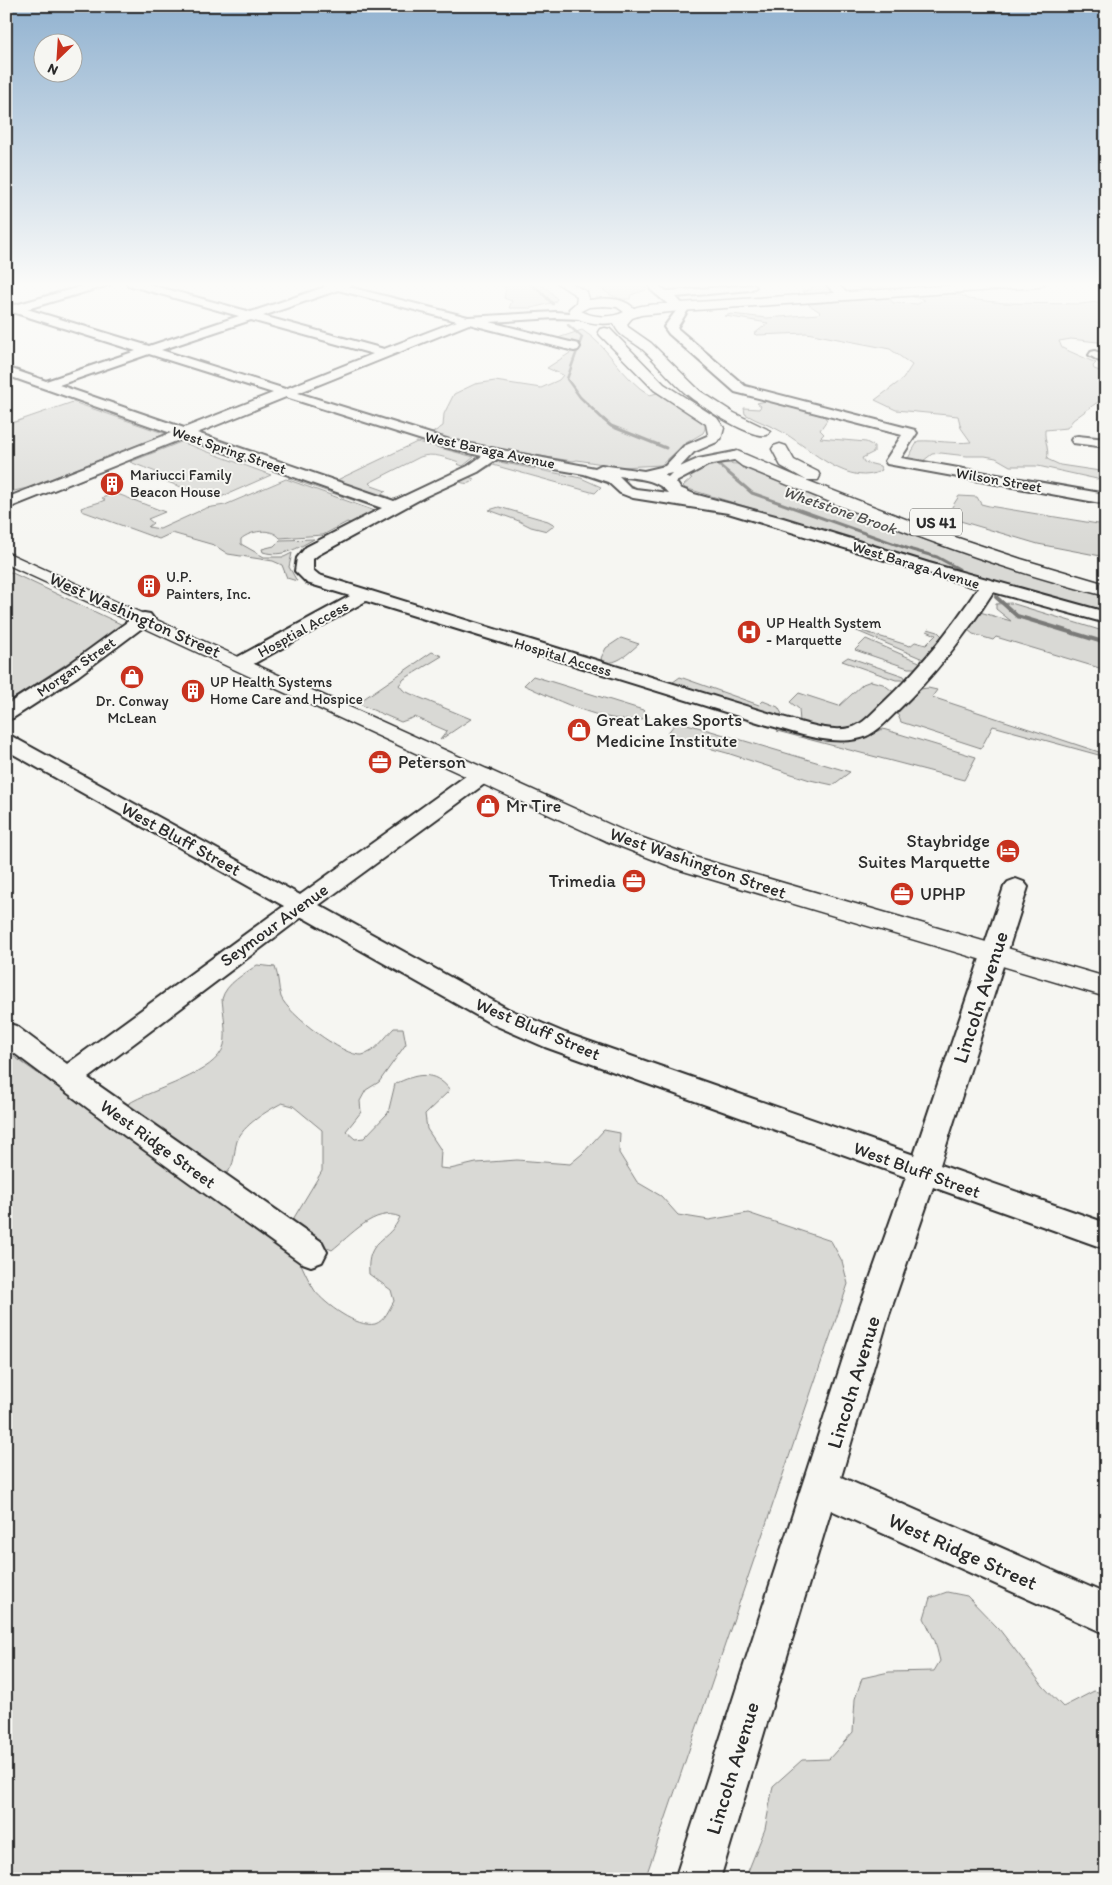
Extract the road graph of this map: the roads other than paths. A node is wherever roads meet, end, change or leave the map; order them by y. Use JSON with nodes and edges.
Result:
{"nodes":[{"id":1,"x":6,"y":371,"type":"edge"},
{"id":2,"x":91,"y":371,"type":"edge"},
{"id":3,"x":214,"y":371,"type":"edge"},
{"id":4,"x":339,"y":371,"type":"edge"},
{"id":5,"x":644,"y":371,"type":"edge"},
{"id":6,"x":671,"y":371,"type":"edge"},
{"id":7,"x":719,"y":371,"type":"edge"},
{"id":8,"x":46,"y":386,"type":"junction"},
{"id":9,"x":284,"y":393,"type":"junction"},
{"id":10,"x":762,"y":432,"type":"junction"},
{"id":11,"x":182,"y":434,"type":"junction"},
{"id":12,"x":714,"y":437,"type":"junction"},
{"id":13,"x":1078,"y":440,"type":"dead end"},
{"id":14,"x":1106,"y":443,"type":"edge"},
{"id":15,"x":780,"y":448,"type":"junction"},
{"id":16,"x":494,"y":454,"type":"junction"},
{"id":17,"x":736,"y":456,"type":"junction"},
{"id":18,"x":574,"y":467,"type":"junction"},
{"id":19,"x":643,"y":475,"type":"junction"},
{"id":20,"x":668,"y":485,"type":"junction"},
{"id":21,"x":621,"y":486,"type":"junction"},
{"id":22,"x":651,"y":495,"type":"junction"},
{"id":23,"x":1106,"y":499,"type":"edge"},
{"id":24,"x":6,"y":504,"type":"edge"},
{"id":25,"x":395,"y":507,"type":"junction"},
{"id":26,"x":728,"y":508,"type":"junction"},
{"id":27,"x":6,"y":557,"type":"edge"},
{"id":28,"x":1063,"y":561,"type":"dead end"},
{"id":29,"x":988,"y":586,"type":"junction"},
{"id":30,"x":1106,"y":590,"type":"edge"},
{"id":31,"x":364,"y":595,"type":"junction"},
{"id":32,"x":144,"y":618,"type":"junction"},
{"id":33,"x":1106,"y":618,"type":"edge"},
{"id":34,"x":241,"y":663,"type":"junction"},
{"id":35,"x":6,"y":714,"type":"edge"},
{"id":36,"x":6,"y":741,"type":"edge"},
{"id":37,"x":482,"y":775,"type":"junction"},
{"id":38,"x":1016,"y":887,"type":"dead end"},
{"id":39,"x":300,"y":905,"type":"junction"},
{"id":40,"x":994,"y":954,"type":"junction"},
{"id":41,"x":1106,"y":987,"type":"edge"},
{"id":42,"x":6,"y":1032,"type":"edge"},
{"id":43,"x":68,"y":1078,"type":"junction"},
{"id":44,"x":923,"y":1172,"type":"junction"},
{"id":45,"x":1106,"y":1236,"type":"edge"},
{"id":46,"x":312,"y":1252,"type":"dead end"},
{"id":47,"x":820,"y":1487,"type":"junction"},
{"id":48,"x":1106,"y":1614,"type":"edge"},
{"id":49,"x":698,"y":1879,"type":"edge"}],
"edges":[{"from":1,"to":8,"type":"street","name":"West Spring Street"},
{"from":2,"to":8,"type":"street"},
{"from":3,"to":9,"type":"street","name":"West Baraga Avenue"},
{"from":4,"to":9,"type":"street"},
{"from":5,"to":12,"type":"main road","number":"US 41"},
{"from":6,"to":10,"type":"main road","number":"US 41"},
{"from":7,"to":23,"type":"street","name":"Wilson Street"},
{"from":8,"to":11,"type":"street","name":"West Spring Street"},
{"from":9,"to":11,"type":"street"},
{"from":9,"to":16,"type":"street","name":"West Baraga Avenue"},
{"from":10,"to":12,"type":"main road","number":"US 41"},
{"from":10,"to":15,"type":"main road","number":"US 41"},
{"from":11,"to":24,"type":"street"},
{"from":11,"to":25,"type":"street","name":"West Spring Street"},
{"from":12,"to":17,"type":"main road","number":"US 41"},
{"from":12,"to":19,"type":"street"},
{"from":13,"to":14,"type":"street"},
{"from":15,"to":17,"type":"main road","number":"US 41"},
{"from":15,"to":28,"type":"main road","number":"US 41"},
{"from":16,"to":18,"type":"street","name":"West Baraga Avenue"},
{"from":16,"to":25,"type":"street","name":"Hospital Access"},
{"from":17,"to":20,"type":"street"},
{"from":17,"to":30,"type":"main road","number":"US 41"},
{"from":18,"to":19,"type":"street","name":"West Baraga Avenue"},
{"from":18,"to":21,"type":"street","name":"West Baraga Avenue"},
{"from":19,"to":20,"type":"street","name":"West Baraga Avenue"},
{"from":19,"to":21,"type":"street"},
{"from":20,"to":22,"type":"street"},
{"from":20,"to":26,"type":"street","name":"West Baraga Avenue"},
{"from":21,"to":22,"type":"street","name":"West Baraga Avenue"},
{"from":22,"to":26,"type":"street","name":"West Baraga Avenue"},
{"from":25,"to":31,"type":"street","name":"Hospital Access"},
{"from":26,"to":29,"type":"street","name":"West Baraga Avenue"},
{"from":27,"to":32,"type":"main road","name":"West Washington Street"},
{"from":29,"to":31,"type":"street","name":"Hospital Access"},
{"from":29,"to":33,"type":"street","name":"West Baraga Avenue"},
{"from":31,"to":34,"type":"street","name":"Hosptial Access"},
{"from":32,"to":34,"type":"main road","name":"West Washington Street"},
{"from":32,"to":35,"type":"street","name":"Morgan Street"},
{"from":34,"to":37,"type":"main road","name":"West Washington Street"},
{"from":36,"to":39,"type":"street","name":"West Bluff Street"},
{"from":37,"to":39,"type":"street","name":"Seymour Avenue"},
{"from":37,"to":40,"type":"main road","name":"West Washington Street"},
{"from":38,"to":40,"type":"street","name":"Lincoln Avenue"},
{"from":39,"to":43,"type":"street","name":"Seymour Avenue"},
{"from":39,"to":44,"type":"street","name":"West Bluff Street"},
{"from":40,"to":41,"type":"main road","name":"West Washington Street"},
{"from":40,"to":44,"type":"street","name":"Lincoln Avenue"},
{"from":42,"to":43,"type":"street","name":"West Ridge Street"},
{"from":43,"to":46,"type":"street","name":"West Ridge Street"},
{"from":44,"to":45,"type":"street","name":"West Bluff Street"},
{"from":44,"to":47,"type":"street","name":"Lincoln Avenue"},
{"from":47,"to":48,"type":"street","name":"West Ridge Street"},
{"from":47,"to":49,"type":"street","name":"Lincoln Avenue"}]}
